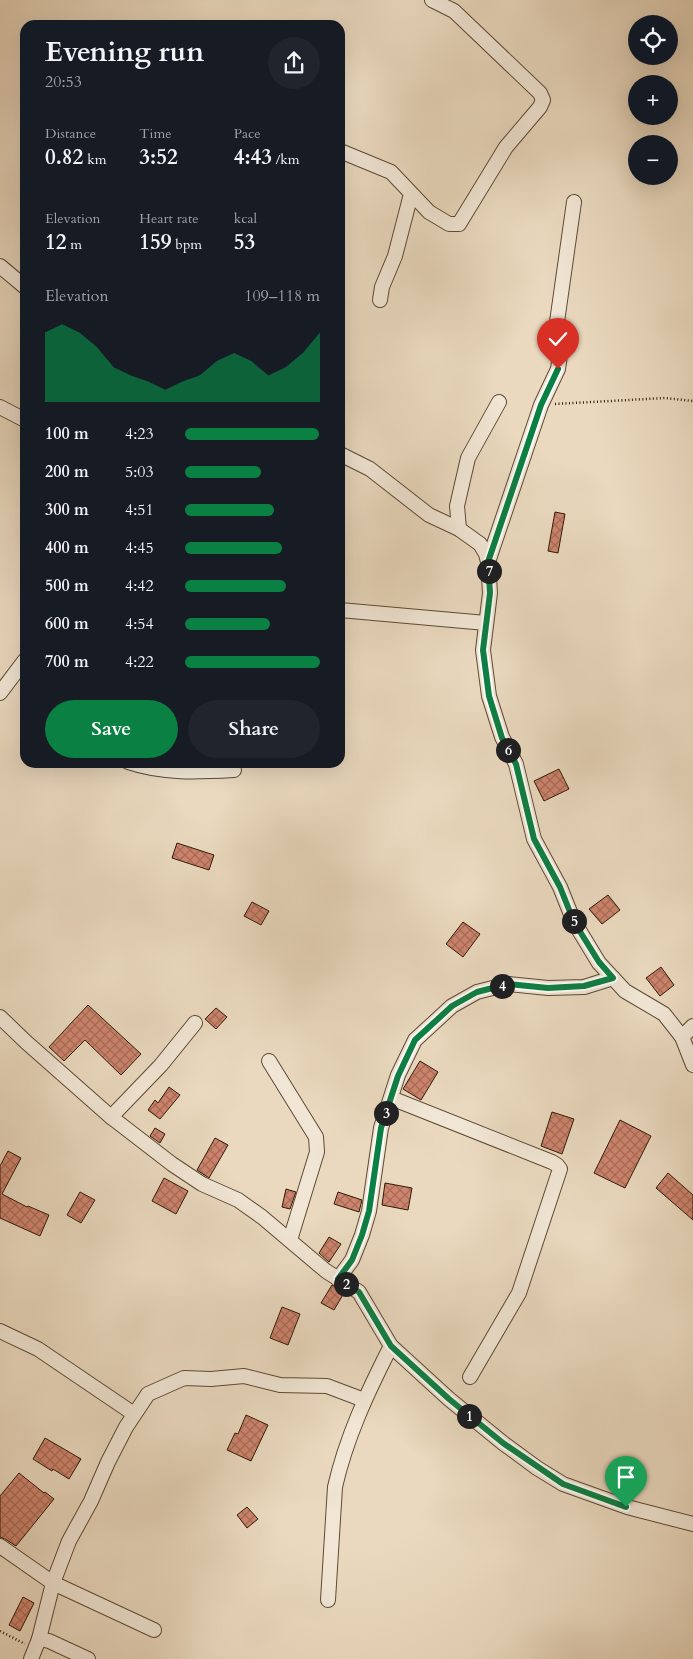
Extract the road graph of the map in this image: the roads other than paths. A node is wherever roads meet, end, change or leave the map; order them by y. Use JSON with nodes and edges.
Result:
{"nodes":[{"id":1,"x":432,"y":0,"type":"edge"},
{"id":2,"x":345,"y":153,"type":"edge"},
{"id":3,"x":411,"y":194,"type":"junction"},
{"id":4,"x":574,"y":202,"type":"dead end"},
{"id":5,"x":0,"y":266,"type":"edge"},
{"id":6,"x":20,"y":283,"type":"edge"},
{"id":7,"x":380,"y":300,"type":"dead end"},
{"id":8,"x":499,"y":402,"type":"dead end"},
{"id":9,"x":0,"y":407,"type":"edge"},
{"id":10,"x":20,"y":417,"type":"edge"},
{"id":11,"x":345,"y":456,"type":"edge"},
{"id":12,"x":459,"y":529,"type":"junction"},
{"id":13,"x":488,"y":562,"type":"junction"},
{"id":14,"x":345,"y":610,"type":"edge"},
{"id":15,"x":486,"y":623,"type":"junction"},
{"id":16,"x":20,"y":667,"type":"edge"},
{"id":17,"x":0,"y":693,"type":"edge"},
{"id":18,"x":148,"y":768,"type":"edge"},
{"id":19,"x":234,"y":770,"type":"dead end"},
{"id":20,"x":613,"y":978,"type":"junction"},
{"id":21,"x":0,"y":1017,"type":"edge"},
{"id":22,"x":195,"y":1023,"type":"dead end"},
{"id":23,"x":693,"y":1026,"type":"edge"},
{"id":24,"x":682,"y":1037,"type":"junction"},
{"id":25,"x":269,"y":1061,"type":"dead end"},
{"id":26,"x":693,"y":1065,"type":"edge"},
{"id":27,"x":391,"y":1098,"type":"junction"},
{"id":28,"x":111,"y":1117,"type":"junction"},
{"id":29,"x":290,"y":1240,"type":"junction"},
{"id":30,"x":338,"y":1279,"type":"junction"},
{"id":31,"x":0,"y":1331,"type":"edge"},
{"id":32,"x":391,"y":1346,"type":"junction"},
{"id":33,"x":470,"y":1378,"type":"dead end"},
{"id":34,"x":364,"y":1400,"type":"junction"},
{"id":35,"x":134,"y":1414,"type":"junction"},
{"id":36,"x":693,"y":1524,"type":"edge"},
{"id":37,"x":0,"y":1546,"type":"edge"},
{"id":38,"x":53,"y":1583,"type":"junction"},
{"id":39,"x":328,"y":1600,"type":"dead end"},
{"id":40,"x":154,"y":1630,"type":"dead end"},
{"id":41,"x":35,"y":1649,"type":"edge"},
{"id":42,"x":88,"y":1659,"type":"edge"}],
"edges":[{"from":1,"to":3,"type":"street"},
{"from":2,"to":3,"type":"street"},
{"from":3,"to":7,"type":"street"},
{"from":4,"to":13,"type":"street"},
{"from":5,"to":6,"type":"street"},
{"from":8,"to":12,"type":"street"},
{"from":9,"to":10,"type":"street"},
{"from":11,"to":12,"type":"street"},
{"from":12,"to":13,"type":"street"},
{"from":13,"to":15,"type":"street"},
{"from":14,"to":15,"type":"street"},
{"from":15,"to":20,"type":"street"},
{"from":16,"to":17,"type":"street"},
{"from":18,"to":19,"type":"street"},
{"from":20,"to":24,"type":"street"},
{"from":20,"to":27,"type":"street"},
{"from":21,"to":28,"type":"street"},
{"from":22,"to":28,"type":"street"},
{"from":23,"to":24,"type":"street"},
{"from":24,"to":26,"type":"street"},
{"from":25,"to":29,"type":"street"},
{"from":27,"to":30,"type":"street"},
{"from":27,"to":33,"type":"street"},
{"from":28,"to":29,"type":"street"},
{"from":29,"to":30,"type":"street"},
{"from":30,"to":32,"type":"street"},
{"from":31,"to":35,"type":"street"},
{"from":32,"to":34,"type":"street"},
{"from":32,"to":36,"type":"street"},
{"from":34,"to":35,"type":"street"},
{"from":34,"to":39,"type":"street"},
{"from":35,"to":38,"type":"street"},
{"from":37,"to":38,"type":"street"},
{"from":38,"to":40,"type":"street"},
{"from":38,"to":41,"type":"street"},
{"from":41,"to":42,"type":"street"}]}
